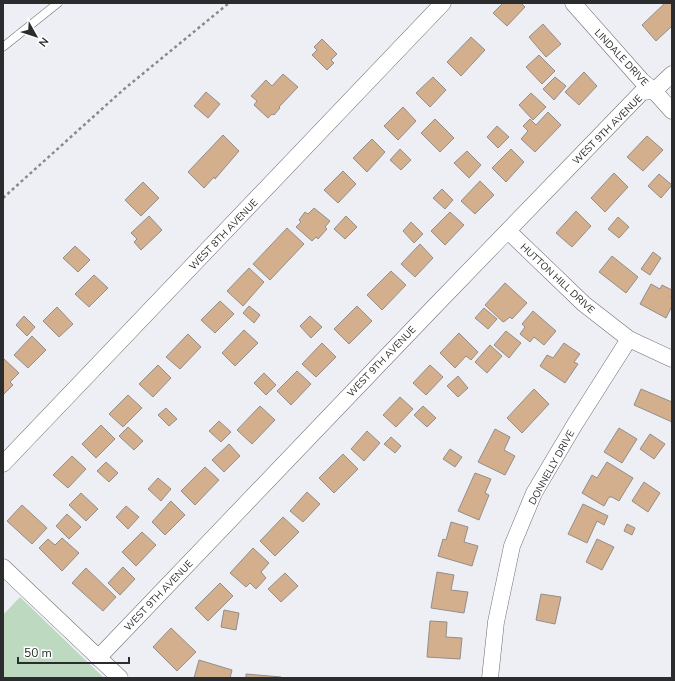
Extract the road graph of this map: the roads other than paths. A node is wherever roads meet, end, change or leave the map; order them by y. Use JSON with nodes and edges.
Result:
{"nodes":[{"id":1,"x":58,"y":3,"type":"edge"},
{"id":2,"x":443,"y":3,"type":"edge"},
{"id":3,"x":573,"y":3,"type":"edge"},
{"id":4,"x":3,"y":47,"type":"edge"},
{"id":5,"x":672,"y":74,"type":"edge"},
{"id":6,"x":654,"y":91,"type":"junction"},
{"id":7,"x":672,"y":111,"type":"edge"},
{"id":8,"x":508,"y":231,"type":"junction"},
{"id":9,"x":629,"y":339,"type":"junction"},
{"id":10,"x":672,"y":359,"type":"edge"},
{"id":11,"x":3,"y":464,"type":"edge"},
{"id":12,"x":3,"y":567,"type":"edge"},
{"id":13,"x":98,"y":658,"type":"junction"},
{"id":14,"x":120,"y":678,"type":"edge"},
{"id":15,"x":490,"y":678,"type":"edge"}],
"edges":[{"from":1,"to":4,"type":"lane"},
{"from":2,"to":11,"type":"street","name":"WEST 8TH AVENUE"},
{"from":3,"to":6,"type":"street","name":"LINDALE DRIVE"},
{"from":5,"to":6,"type":"street","name":"WEST 9TH AVENUE"},
{"from":6,"to":7,"type":"street","name":"LINDALE DRIVE"},
{"from":6,"to":8,"type":"street","name":"WEST 9TH AVENUE"},
{"from":8,"to":9,"type":"street","name":"HUTTON HILL DRIVE"},
{"from":8,"to":13,"type":"street","name":"WEST 9TH AVENUE"},
{"from":9,"to":10,"type":"street","name":"HUTTON HILL DRIVE"},
{"from":9,"to":15,"type":"street","name":"DONNELLY DRIVE"},
{"from":12,"to":13,"type":"street"},
{"from":13,"to":14,"type":"street"}]}
